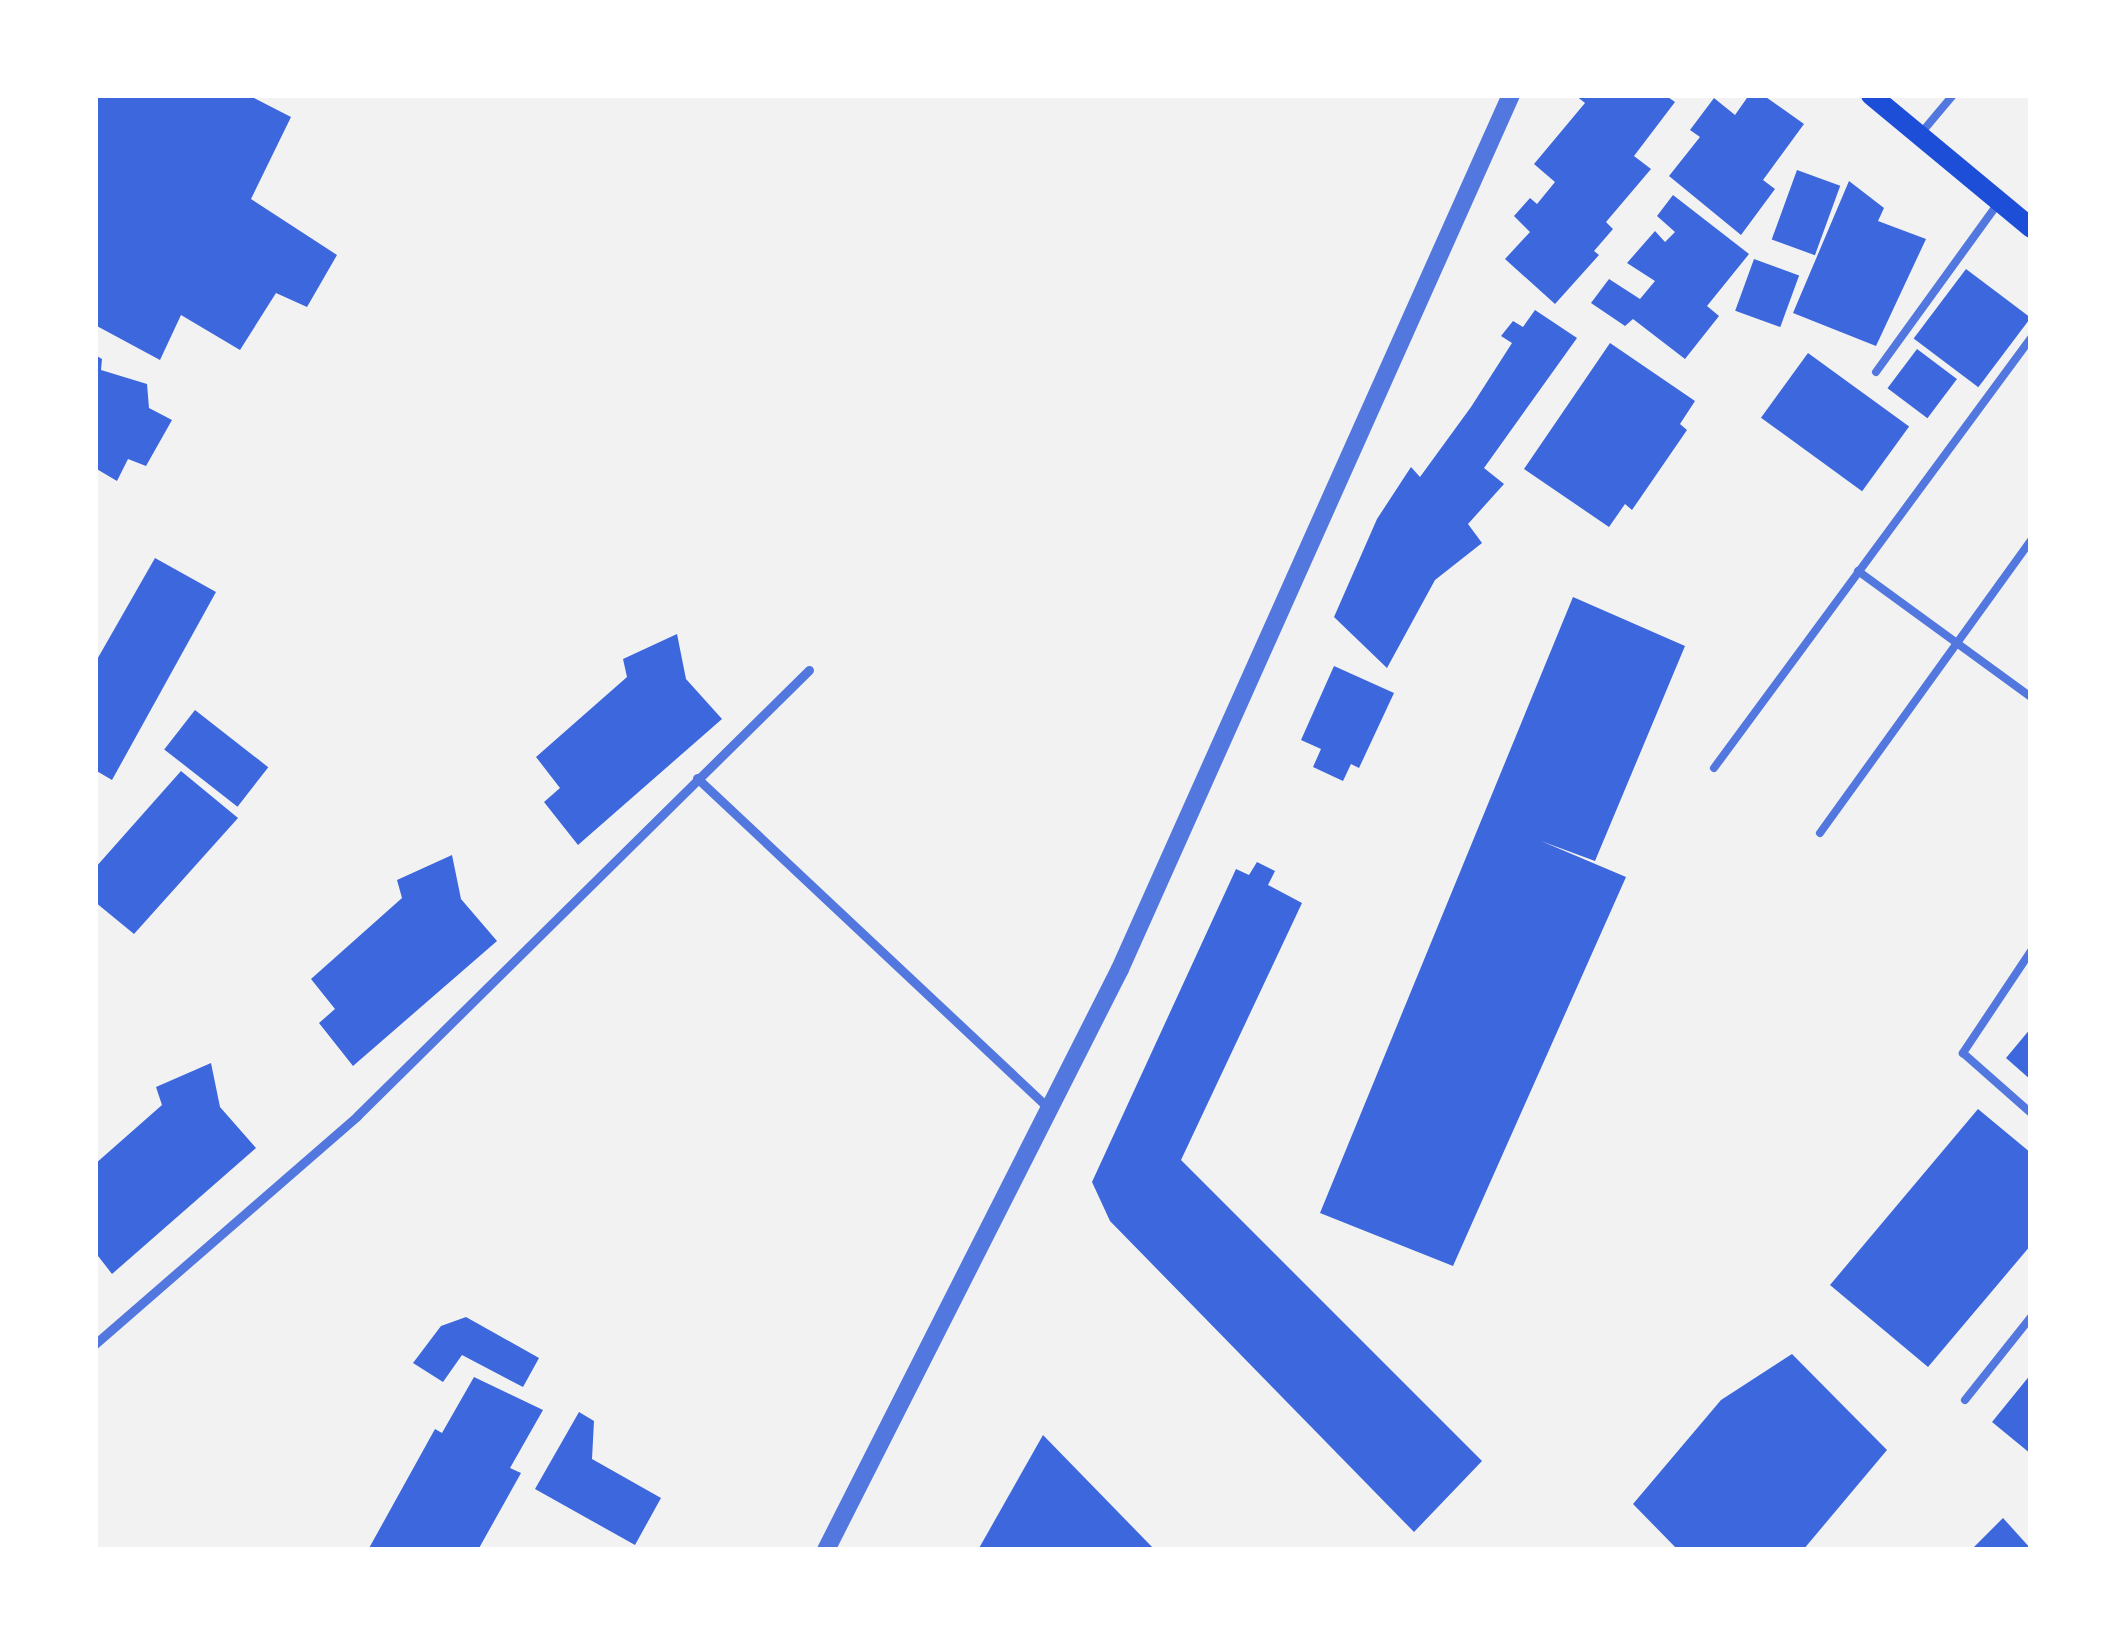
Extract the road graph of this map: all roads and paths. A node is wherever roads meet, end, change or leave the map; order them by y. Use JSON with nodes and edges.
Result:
{"nodes":[{"id":1,"x":1511,"y":95,"type":"edge"},
{"id":2,"x":1871,"y":95,"type":"edge"},
{"id":3,"x":1953,"y":95,"type":"edge"},
{"id":4,"x":1919,"y":136,"type":"junction"},
{"id":5,"x":2000,"y":202,"type":"junction"},
{"id":6,"x":2031,"y":228,"type":"edge"},
{"id":7,"x":2031,"y":338,"type":"edge"},
{"id":8,"x":1876,"y":372,"type":"dead end"},
{"id":9,"x":2031,"y":540,"type":"edge"},
{"id":10,"x":1858,"y":571,"type":"junction"},
{"id":11,"x":1958,"y":642,"type":"junction"},
{"id":12,"x":809,"y":670,"type":"dead end"},
{"id":13,"x":2031,"y":696,"type":"edge"},
{"id":14,"x":1714,"y":768,"type":"dead end"},
{"id":15,"x":696,"y":778,"type":"junction"},
{"id":16,"x":1820,"y":834,"type":"dead end"},
{"id":17,"x":2031,"y":951,"type":"edge"},
{"id":18,"x":1050,"y":1110,"type":"junction"},
{"id":19,"x":2031,"y":1113,"type":"edge"},
{"id":20,"x":2031,"y":1317,"type":"edge"},
{"id":21,"x":95,"y":1344,"type":"edge"},
{"id":22,"x":1965,"y":1400,"type":"dead end"},
{"id":23,"x":826,"y":1550,"type":"edge"}],
"edges":[{"from":1,"to":18,"type":"street"},
{"from":2,"to":4,"type":"main road"},
{"from":3,"to":4,"type":"lane"},
{"from":4,"to":5,"type":"main road"},
{"from":5,"to":6,"type":"main road"},
{"from":5,"to":8,"type":"lane"},
{"from":7,"to":10,"type":"lane"},
{"from":9,"to":11,"type":"lane"},
{"from":10,"to":11,"type":"lane"},
{"from":10,"to":14,"type":"lane"},
{"from":11,"to":13,"type":"lane"},
{"from":11,"to":16,"type":"lane"},
{"from":12,"to":15,"type":"street"},
{"from":15,"to":18,"type":"street"},
{"from":15,"to":21,"type":"street"},
{"from":17,"to":19,"type":"lane"},
{"from":18,"to":23,"type":"street"},
{"from":20,"to":22,"type":"lane"}]}
